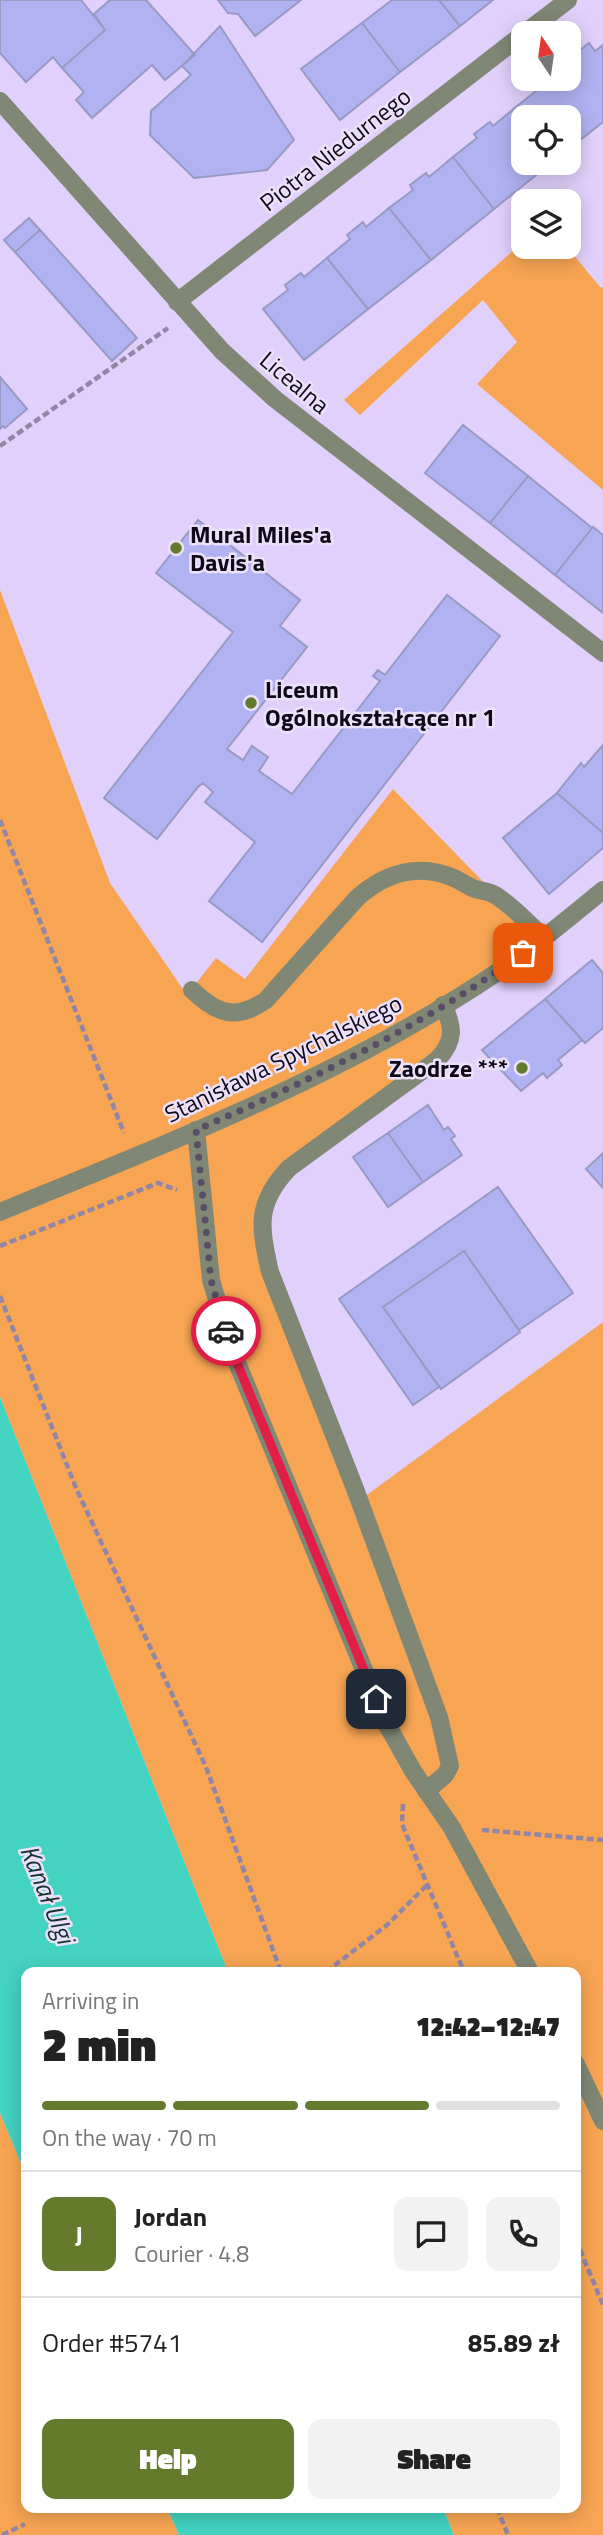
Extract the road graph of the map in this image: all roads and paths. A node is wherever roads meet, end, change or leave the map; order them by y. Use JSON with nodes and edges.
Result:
{"nodes":[{"id":1,"x":568,"y":0,"type":"edge"},
{"id":2,"x":541,"y":21,"type":"edge"},
{"id":3,"x":511,"y":44,"type":"edge"},
{"id":4,"x":0,"y":101,"type":"edge"},
{"id":5,"x":183,"y":308,"type":"junction"},
{"id":6,"x":0,"y":446,"type":"edge"},
{"id":7,"x":603,"y":653,"type":"edge"},
{"id":8,"x":0,"y":820,"type":"edge"},
{"id":9,"x":603,"y":890,"type":"edge"},
{"id":10,"x":544,"y":938,"type":"junction"},
{"id":11,"x":192,"y":990,"type":"dead end"},
{"id":12,"x":443,"y":1005,"type":"junction"},
{"id":13,"x":196,"y":1130,"type":"junction"},
{"id":14,"x":128,"y":1159,"type":"junction"},
{"id":15,"x":137,"y":1190,"type":"dead end"},
{"id":16,"x":0,"y":1212,"type":"edge"},
{"id":17,"x":0,"y":1246,"type":"edge"},
{"id":18,"x":0,"y":1296,"type":"edge"},
{"id":19,"x":405,"y":1758,"type":"junction"},
{"id":20,"x":426,"y":1791,"type":"junction"},
{"id":21,"x":402,"y":1824,"type":"junction"},
{"id":22,"x":452,"y":1828,"type":"junction"},
{"id":23,"x":603,"y":1840,"type":"edge"},
{"id":24,"x":428,"y":1884,"type":"junction"},
{"id":25,"x":279,"y":1967,"type":"edge"},
{"id":26,"x":332,"y":1967,"type":"edge"},
{"id":27,"x":462,"y":1967,"type":"edge"},
{"id":28,"x":527,"y":1967,"type":"edge"},
{"id":29,"x":581,"y":2075,"type":"edge"},
{"id":30,"x":603,"y":2121,"type":"edge"},
{"id":31,"x":581,"y":2252,"type":"edge"},
{"id":32,"x":603,"y":2305,"type":"edge"},
{"id":33,"x":499,"y":2513,"type":"edge"},
{"id":34,"x":25,"y":2524,"type":"dead end"},
{"id":35,"x":2,"y":2535,"type":"edge"},
{"id":36,"x":508,"y":2535,"type":"edge"}],
"edges":[{"from":1,"to":2,"type":"street","name":"Piotra Niedurnego"},
{"from":3,"to":5,"type":"street","name":"Piotra Niedurnego"},
{"from":4,"to":5,"type":"street","name":"Licealna"},
{"from":5,"to":6,"type":"path"},
{"from":5,"to":7,"type":"street","name":"Licealna"},
{"from":8,"to":14,"type":"path"},
{"from":9,"to":10,"type":"street","name":"Stanisława Spychalskiego"},
{"from":10,"to":11,"type":"street"},
{"from":10,"to":12,"type":"street","name":"Stanisława Spychalskiego"},
{"from":12,"to":13,"type":"street","name":"Stanisława Spychalskiego"},
{"from":12,"to":20,"type":"street"},
{"from":13,"to":14,"type":"street","name":"Stanisława Spychalskiego"},
{"from":13,"to":19,"type":"street"},
{"from":14,"to":16,"type":"street","name":"Stanisława Spychalskiego"},
{"from":15,"to":17,"type":"path"},
{"from":18,"to":25,"type":"path"},
{"from":19,"to":20,"type":"street"},
{"from":19,"to":21,"type":"path"},
{"from":20,"to":22,"type":"street"},
{"from":21,"to":22,"type":"path"},
{"from":21,"to":24,"type":"path"},
{"from":22,"to":23,"type":"path"},
{"from":22,"to":28,"type":"street"},
{"from":24,"to":26,"type":"path"},
{"from":24,"to":27,"type":"path"},
{"from":29,"to":30,"type":"street"},
{"from":31,"to":32,"type":"path"},
{"from":33,"to":36,"type":"path"},
{"from":34,"to":35,"type":"path"}]}
